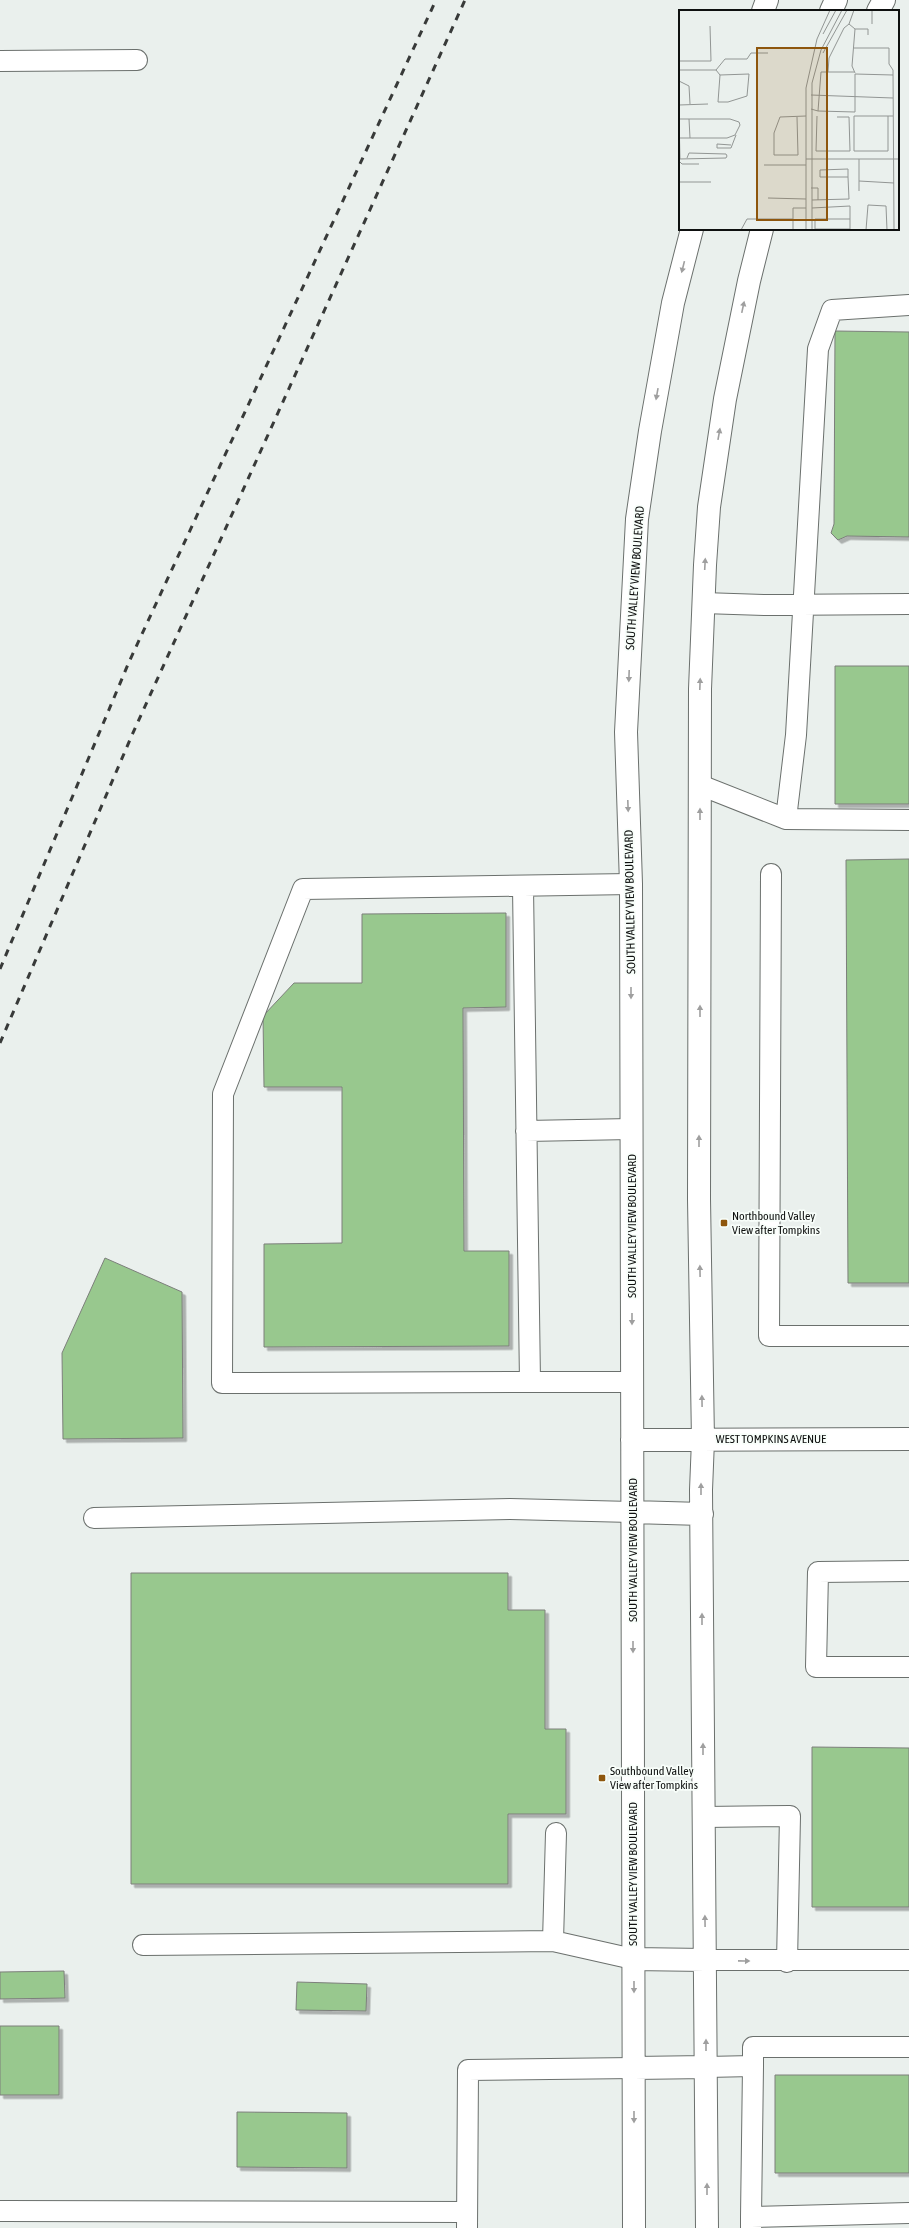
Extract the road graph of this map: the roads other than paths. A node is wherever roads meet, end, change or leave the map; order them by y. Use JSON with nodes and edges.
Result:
{"nodes":[{"id":1,"x":752,"y":0,"type":"edge"},
{"id":2,"x":767,"y":0,"type":"edge"},
{"id":3,"x":836,"y":0,"type":"edge"},
{"id":4,"x":884,"y":0,"type":"edge"},
{"id":5,"x":749,"y":10,"type":"edge"},
{"id":6,"x":763,"y":10,"type":"edge"},
{"id":7,"x":831,"y":10,"type":"edge"},
{"id":8,"x":879,"y":10,"type":"edge"},
{"id":9,"x":137,"y":60,"type":"dead end"},
{"id":10,"x":0,"y":61,"type":"edge"},
{"id":11,"x":692,"y":230,"type":"edge"},
{"id":12,"x":762,"y":230,"type":"edge"},
{"id":13,"x":909,"y":305,"type":"edge"},
{"id":14,"x":703,"y":603,"type":"junction"},
{"id":15,"x":805,"y":604,"type":"junction"},
{"id":16,"x":909,"y":604,"type":"edge"},
{"id":17,"x":700,"y":785,"type":"junction"},
{"id":18,"x":786,"y":819,"type":"junction"},
{"id":19,"x":909,"y":820,"type":"edge"},
{"id":20,"x":771,"y":874,"type":"dead end"},
{"id":21,"x":631,"y":884,"type":"junction"},
{"id":22,"x":523,"y":887,"type":"junction"},
{"id":23,"x":631,"y":1129,"type":"junction"},
{"id":24,"x":526,"y":1131,"type":"junction"},
{"id":25,"x":909,"y":1336,"type":"edge"},
{"id":26,"x":530,"y":1382,"type":"junction"},
{"id":27,"x":632,"y":1382,"type":"junction"},
{"id":28,"x":909,"y":1439,"type":"edge"},
{"id":29,"x":632,"y":1440,"type":"junction"},
{"id":30,"x":703,"y":1440,"type":"junction"},
{"id":31,"x":632,"y":1512,"type":"junction"},
{"id":32,"x":702,"y":1514,"type":"junction"},
{"id":33,"x":94,"y":1518,"type":"dead end"},
{"id":34,"x":909,"y":1571,"type":"edge"},
{"id":35,"x":909,"y":1667,"type":"edge"},
{"id":36,"x":704,"y":1817,"type":"junction"},
{"id":37,"x":556,"y":1833,"type":"dead end"},
{"id":38,"x":554,"y":1941,"type":"junction"},
{"id":39,"x":144,"y":1945,"type":"dead end"},
{"id":40,"x":633,"y":1959,"type":"junction"},
{"id":41,"x":705,"y":1960,"type":"junction"},
{"id":42,"x":909,"y":1960,"type":"edge"},
{"id":43,"x":787,"y":1962,"type":"junction"},
{"id":44,"x":909,"y":2047,"type":"edge"},
{"id":45,"x":753,"y":2066,"type":"junction"},
{"id":46,"x":706,"y":2067,"type":"junction"},
{"id":47,"x":634,"y":2068,"type":"junction"},
{"id":48,"x":0,"y":2211,"type":"edge"},
{"id":49,"x":909,"y":2213,"type":"edge"},
{"id":50,"x":467,"y":2220,"type":"edge"},
{"id":51,"x":751,"y":2222,"type":"edge"},
{"id":52,"x":634,"y":2228,"type":"edge"},
{"id":53,"x":707,"y":2228,"type":"edge"}],
"edges":[{"from":1,"to":5,"type":"main road"},
{"from":2,"to":6,"type":"main road"},
{"from":3,"to":7,"type":"main road"},
{"from":4,"to":8,"type":"main road"},
{"from":9,"to":10,"type":"lane"},
{"from":11,"to":21,"type":"main road","name":"SOUTH VALLEY VIEW BOULEVARD","one_way":true},
{"from":14,"to":12,"type":"main road","one_way":true},
{"from":13,"to":15,"type":"lane"},
{"from":14,"to":15,"type":"lane"},
{"from":17,"to":14,"type":"main road","one_way":true},
{"from":15,"to":16,"type":"lane"},
{"from":15,"to":18,"type":"lane"},
{"from":17,"to":18,"type":"lane"},
{"from":30,"to":17,"type":"main road","one_way":true},
{"from":18,"to":19,"type":"lane"},
{"from":20,"to":25,"type":"lane"},
{"from":21,"to":22,"type":"lane"},
{"from":21,"to":23,"type":"main road","name":"SOUTH VALLEY VIEW BOULEVARD","one_way":true},
{"from":22,"to":24,"type":"lane"},
{"from":22,"to":26,"type":"lane"},
{"from":23,"to":24,"type":"lane"},
{"from":23,"to":27,"type":"main road","name":"SOUTH VALLEY VIEW BOULEVARD","one_way":true},
{"from":24,"to":26,"type":"lane"},
{"from":26,"to":27,"type":"lane"},
{"from":27,"to":29,"type":"main road","name":"SOUTH VALLEY VIEW BOULEVARD"},
{"from":28,"to":30,"type":"main road","name":"WEST TOMPKINS AVENUE"},
{"from":29,"to":30,"type":"main road","name":"WEST TOMPKINS AVENUE"},
{"from":29,"to":31,"type":"main road","name":"SOUTH VALLEY VIEW BOULEVARD"},
{"from":32,"to":30,"type":"main road","one_way":true},
{"from":31,"to":32,"type":"main road"},
{"from":31,"to":33,"type":"lane"},
{"from":31,"to":40,"type":"main road","name":"SOUTH VALLEY VIEW BOULEVARD","one_way":true},
{"from":36,"to":32,"type":"main road","one_way":true},
{"from":34,"to":35,"type":"lane"},
{"from":41,"to":36,"type":"main road","one_way":true},
{"from":36,"to":43,"type":"lane"},
{"from":37,"to":38,"type":"lane"},
{"from":38,"to":39,"type":"lane"},
{"from":38,"to":40,"type":"lane"},
{"from":40,"to":41,"type":"main road"},
{"from":40,"to":47,"type":"main road","name":"SOUTH VALLEY VIEW BOULEVARD","one_way":true},
{"from":41,"to":43,"type":"lane","one_way":true},
{"from":46,"to":41,"type":"main road","one_way":true},
{"from":42,"to":43,"type":"lane"},
{"from":44,"to":45,"type":"lane"},
{"from":45,"to":46,"type":"lane"},
{"from":45,"to":51,"type":"lane"},
{"from":46,"to":47,"type":"main road"},
{"from":53,"to":46,"type":"main road","one_way":true},
{"from":47,"to":50,"type":"lane"},
{"from":47,"to":52,"type":"main road","name":"SOUTH VALLEY VIEW BOULEVARD","one_way":true},
{"from":48,"to":50,"type":"lane"},
{"from":49,"to":51,"type":"lane"}]}
